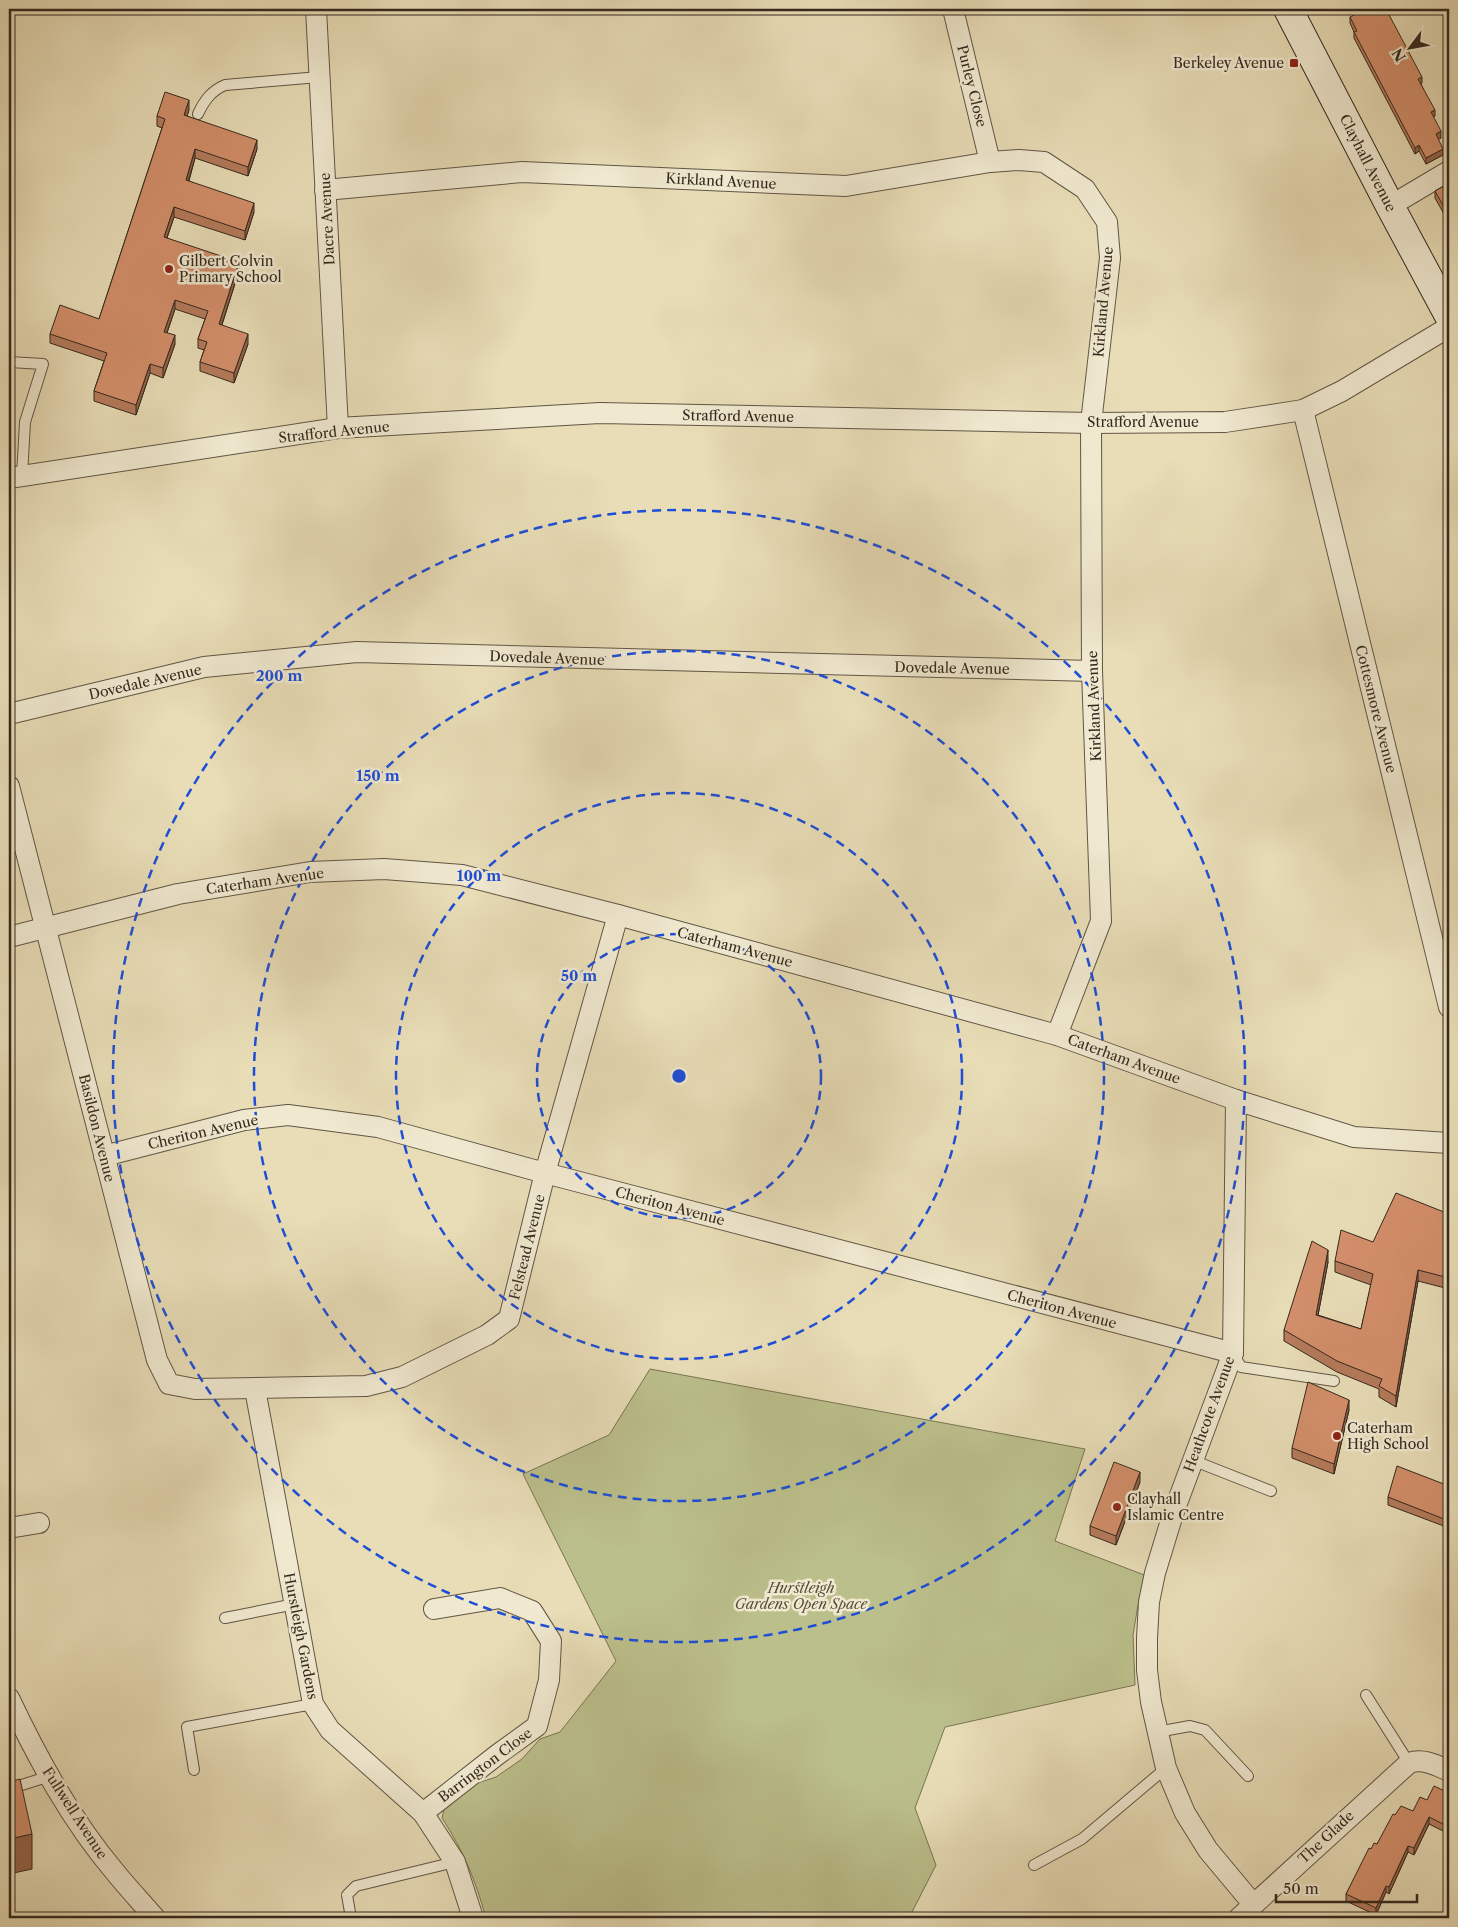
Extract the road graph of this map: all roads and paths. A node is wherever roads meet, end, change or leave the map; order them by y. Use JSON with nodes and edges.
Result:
{"nodes":[{"id":1,"x":316,"y":9,"type":"edge"},
{"id":2,"x":953,"y":9,"type":"edge"},
{"id":3,"x":1288,"y":9,"type":"edge"},
{"id":4,"x":319,"y":77,"type":"junction"},
{"id":5,"x":198,"y":114,"type":"dead end"},
{"id":6,"x":990,"y":162,"type":"junction"},
{"id":7,"x":1449,"y":171,"type":"edge"},
{"id":8,"x":325,"y":190,"type":"junction"},
{"id":9,"x":1390,"y":206,"type":"junction"},
{"id":10,"x":1449,"y":316,"type":"edge"},
{"id":11,"x":1449,"y":327,"type":"edge"},
{"id":12,"x":9,"y":362,"type":"edge"},
{"id":13,"x":1303,"y":410,"type":"junction"},
{"id":14,"x":1091,"y":422,"type":"junction"},
{"id":15,"x":338,"y":428,"type":"junction"},
{"id":16,"x":15,"y":477,"type":"edge"},
{"id":17,"x":1092,"y":671,"type":"junction"},
{"id":18,"x":9,"y":714,"type":"edge"},
{"id":19,"x":9,"y":786,"type":"edge"},
{"id":20,"x":618,"y":915,"type":"junction"},
{"id":21,"x":46,"y":927,"type":"junction"},
{"id":22,"x":9,"y":937,"type":"edge"},
{"id":23,"x":1449,"y":1007,"type":"edge"},
{"id":24,"x":1057,"y":1035,"type":"junction"},
{"id":25,"x":1236,"y":1100,"type":"junction"},
{"id":26,"x":1449,"y":1143,"type":"edge"},
{"id":27,"x":104,"y":1156,"type":"junction"},
{"id":28,"x":546,"y":1173,"type":"junction"},
{"id":29,"x":1233,"y":1353,"type":"junction"},
{"id":30,"x":1334,"y":1381,"type":"dead end"},
{"id":31,"x":255,"y":1389,"type":"junction"},
{"id":32,"x":1192,"y":1460,"type":"junction"},
{"id":33,"x":1271,"y":1491,"type":"dead end"},
{"id":34,"x":39,"y":1523,"type":"dead end"},
{"id":35,"x":9,"y":1528,"type":"edge"},
{"id":36,"x":295,"y":1604,"type":"junction"},
{"id":37,"x":434,"y":1609,"type":"dead end"},
{"id":38,"x":225,"y":1618,"type":"dead end"},
{"id":39,"x":1366,"y":1695,"type":"dead end"},
{"id":40,"x":9,"y":1698,"type":"edge"},
{"id":41,"x":313,"y":1704,"type":"junction"},
{"id":42,"x":1157,"y":1732,"type":"junction"},
{"id":43,"x":1413,"y":1761,"type":"junction"},
{"id":44,"x":1166,"y":1768,"type":"junction"},
{"id":45,"x":194,"y":1770,"type":"dead end"},
{"id":46,"x":1449,"y":1771,"type":"edge"},
{"id":47,"x":50,"y":1776,"type":"junction"},
{"id":48,"x":1248,"y":1776,"type":"dead end"},
{"id":49,"x":9,"y":1789,"type":"edge"},
{"id":50,"x":423,"y":1813,"type":"junction"},
{"id":51,"x":455,"y":1862,"type":"junction"},
{"id":52,"x":1034,"y":1865,"type":"dead end"},
{"id":53,"x":1253,"y":1904,"type":"junction"},
{"id":54,"x":155,"y":1918,"type":"edge"},
{"id":55,"x":351,"y":1918,"type":"edge"},
{"id":56,"x":472,"y":1918,"type":"edge"},
{"id":57,"x":1238,"y":1918,"type":"edge"}],
"edges":[{"from":1,"to":4,"type":"street","name":"Dacre Avenue"},
{"from":2,"to":6,"type":"street","name":"Purley Close"},
{"from":3,"to":9,"type":"street","name":"Clayhall Avenue"},
{"from":4,"to":5,"type":"lane"},
{"from":4,"to":8,"type":"street","name":"Dacre Avenue"},
{"from":6,"to":8,"type":"street","name":"Kirkland Avenue"},
{"from":6,"to":14,"type":"street","name":"Kirkland Avenue"},
{"from":7,"to":9,"type":"street"},
{"from":8,"to":15,"type":"street","name":"Dacre Avenue"},
{"from":9,"to":10,"type":"street","name":"Clayhall Avenue"},
{"from":11,"to":13,"type":"street","name":"Strafford Avenue"},
{"from":12,"to":16,"type":"lane"},
{"from":13,"to":14,"type":"street","name":"Strafford Avenue"},
{"from":13,"to":23,"type":"street","name":"Cottesmore Avenue"},
{"from":14,"to":15,"type":"street","name":"Strafford Avenue"},
{"from":14,"to":17,"type":"street","name":"Kirkland Avenue"},
{"from":15,"to":16,"type":"street","name":"Strafford Avenue"},
{"from":17,"to":18,"type":"street","name":"Dovedale Avenue"},
{"from":17,"to":24,"type":"street","name":"Kirkland Avenue"},
{"from":19,"to":21,"type":"street","name":"Basildon Avenue"},
{"from":20,"to":21,"type":"street","name":"Caterham Avenue"},
{"from":20,"to":24,"type":"street","name":"Caterham Avenue"},
{"from":20,"to":28,"type":"street","name":"Felstead Avenue"},
{"from":21,"to":22,"type":"street","name":"Caterham Avenue"},
{"from":21,"to":27,"type":"street","name":"Basildon Avenue"},
{"from":24,"to":25,"type":"street","name":"Caterham Avenue"},
{"from":25,"to":26,"type":"street","name":"Caterham Avenue"},
{"from":25,"to":29,"type":"street","name":"Heathcote Avenue"},
{"from":27,"to":28,"type":"street","name":"Cheriton Avenue"},
{"from":27,"to":31,"type":"street","name":"Basildon Avenue"},
{"from":28,"to":29,"type":"street","name":"Cheriton Avenue"},
{"from":28,"to":31,"type":"street","name":"Felstead Avenue"},
{"from":29,"to":30,"type":"lane"},
{"from":29,"to":32,"type":"street","name":"Heathcote Avenue"},
{"from":31,"to":36,"type":"street","name":"Hurstleigh Gardens"},
{"from":32,"to":33,"type":"lane"},
{"from":32,"to":42,"type":"street","name":"Heathcote Avenue"},
{"from":34,"to":35,"type":"street"},
{"from":36,"to":38,"type":"lane"},
{"from":36,"to":41,"type":"street","name":"Hurstleigh Gardens"},
{"from":37,"to":50,"type":"street","name":"Barrington Close"},
{"from":39,"to":43,"type":"lane"},
{"from":40,"to":47,"type":"street","name":"Fullwell Avenue"},
{"from":41,"to":45,"type":"lane"},
{"from":41,"to":50,"type":"street","name":"Hurstleigh Gardens"},
{"from":42,"to":44,"type":"street","name":"Heathcote Avenue"},
{"from":42,"to":48,"type":"lane"},
{"from":43,"to":46,"type":"street"},
{"from":43,"to":53,"type":"street","name":"The Glade"},
{"from":44,"to":52,"type":"lane"},
{"from":44,"to":53,"type":"street","name":"Heathcote Avenue"},
{"from":47,"to":49,"type":"lane"},
{"from":47,"to":54,"type":"street","name":"Fullwell Avenue"},
{"from":50,"to":51,"type":"street","name":"Hurstleigh Gardens"},
{"from":51,"to":55,"type":"lane"},
{"from":51,"to":56,"type":"street","name":"Hurstleigh Gardens"},
{"from":53,"to":57,"type":"street","name":"The Glade"}]}
